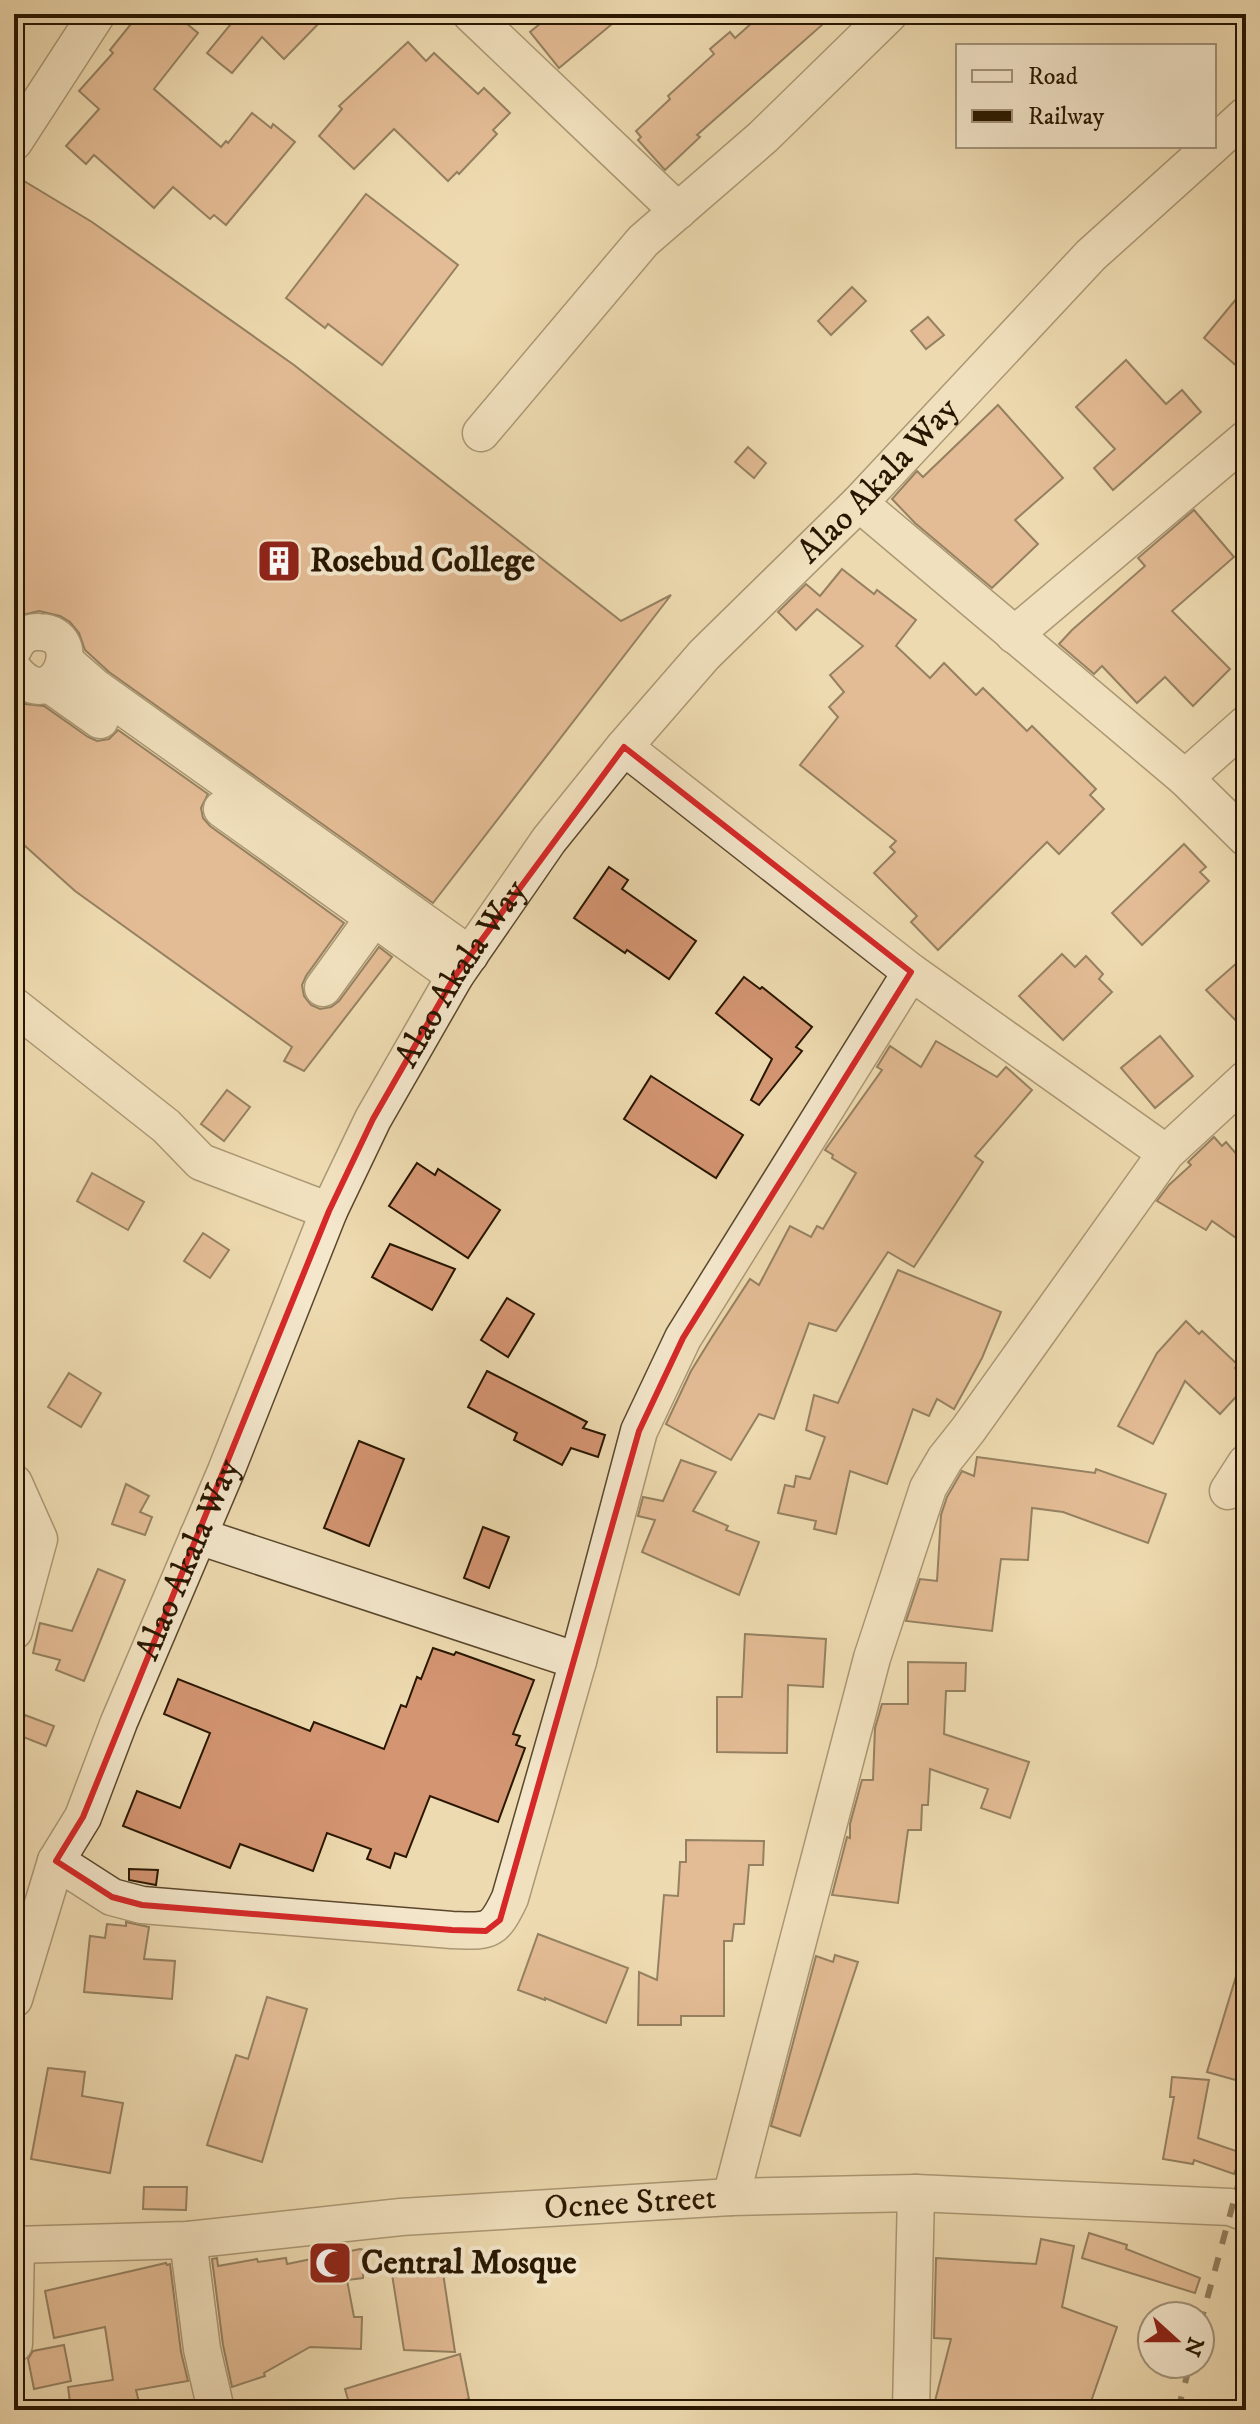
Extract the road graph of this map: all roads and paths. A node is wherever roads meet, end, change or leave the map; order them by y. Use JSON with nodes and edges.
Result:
{"nodes":[{"id":1,"x":97,"y":14,"type":"edge"},
{"id":2,"x":471,"y":14,"type":"edge"},
{"id":3,"x":883,"y":16,"type":"edge"},
{"id":4,"x":1246,"y":115,"type":"edge"},
{"id":5,"x":14,"y":142,"type":"edge"},
{"id":6,"x":1216,"y":142,"type":"edge"},
{"id":7,"x":1210,"y":148,"type":"edge"},
{"id":8,"x":678,"y":211,"type":"junction"},
{"id":9,"x":481,"y":433,"type":"dead end"},
{"id":10,"x":1246,"y":439,"type":"edge"},
{"id":11,"x":859,"y":503,"type":"junction"},
{"id":12,"x":1014,"y":635,"type":"junction"},
{"id":13,"x":14,"y":648,"type":"edge"},
{"id":14,"x":14,"y":670,"type":"edge"},
{"id":15,"x":57,"y":672,"type":"junction"},
{"id":16,"x":1246,"y":724,"type":"edge"},
{"id":17,"x":624,"y":747,"type":"junction"},
{"id":18,"x":1185,"y":778,"type":"junction"},
{"id":19,"x":1246,"y":838,"type":"edge"},
{"id":20,"x":373,"y":919,"type":"junction"},
{"id":21,"x":462,"y":965,"type":"junction"},
{"id":22,"x":911,"y":972,"type":"junction"},
{"id":23,"x":323,"y":988,"type":"dead end"},
{"id":24,"x":14,"y":1006,"type":"edge"},
{"id":25,"x":1239,"y":1099,"type":"edge"},
{"id":26,"x":1166,"y":1153,"type":"junction"},
{"id":27,"x":329,"y":1211,"type":"junction"},
{"id":28,"x":14,"y":1483,"type":"edge"},
{"id":29,"x":198,"y":1536,"type":"junction"},
{"id":30,"x":14,"y":1631,"type":"edge"},
{"id":31,"x":578,"y":1661,"type":"junction"},
{"id":32,"x":56,"y":1861,"type":"junction"},
{"id":33,"x":14,"y":1999,"type":"edge"},
{"id":34,"x":916,"y":2193,"type":"junction"},
{"id":35,"x":731,"y":2197,"type":"junction"},
{"id":36,"x":1246,"y":2213,"type":"edge"},
{"id":37,"x":22,"y":2237,"type":"edge"},
{"id":38,"x":188,"y":2240,"type":"junction"},
{"id":39,"x":15,"y":2308,"type":"edge"},
{"id":40,"x":14,"y":2344,"type":"edge"},
{"id":41,"x":216,"y":2410,"type":"edge"},
{"id":42,"x":911,"y":2410,"type":"edge"}],
"edges":[{"from":1,"to":5,"type":"street"},
{"from":2,"to":8,"type":"street"},
{"from":3,"to":8,"type":"street"},
{"from":4,"to":6,"type":"street","name":"Alao Akala Way"},
{"from":7,"to":11,"type":"street","name":"Alao Akala Way"},
{"from":8,"to":9,"type":"street"},
{"from":10,"to":12,"type":"street"},
{"from":11,"to":12,"type":"street"},
{"from":11,"to":17,"type":"street","name":"Alao Akala Way"},
{"from":12,"to":18,"type":"street"},
{"from":13,"to":15,"type":"street"},
{"from":14,"to":15,"type":"street"},
{"from":15,"to":20,"type":"street"},
{"from":15,"to":21,"type":"street"},
{"from":16,"to":18,"type":"street"},
{"from":17,"to":21,"type":"street","name":"Alao Akala Way"},
{"from":17,"to":22,"type":"street"},
{"from":18,"to":19,"type":"street"},
{"from":20,"to":21,"type":"street"},
{"from":20,"to":23,"type":"street"},
{"from":21,"to":27,"type":"street","name":"Alao Akala Way"},
{"from":22,"to":26,"type":"street"},
{"from":22,"to":31,"type":"street"},
{"from":24,"to":27,"type":"street"},
{"from":25,"to":26,"type":"street"},
{"from":26,"to":35,"type":"street"},
{"from":27,"to":29,"type":"street","name":"Alao Akala Way"},
{"from":28,"to":30,"type":"street"},
{"from":29,"to":31,"type":"street"},
{"from":29,"to":32,"type":"street","name":"Alao Akala Way"},
{"from":31,"to":32,"type":"street"},
{"from":32,"to":33,"type":"street","name":"Alao Akala Way"},
{"from":34,"to":35,"type":"street","name":"Ocnee Street"},
{"from":34,"to":36,"type":"street","name":"Ocnee Street"},
{"from":34,"to":42,"type":"street"},
{"from":35,"to":38,"type":"street","name":"Ocnee Street"},
{"from":37,"to":38,"type":"street","name":"Ocnee Street"},
{"from":37,"to":39,"type":"street"},
{"from":38,"to":41,"type":"street"},
{"from":39,"to":40,"type":"street"}]}
